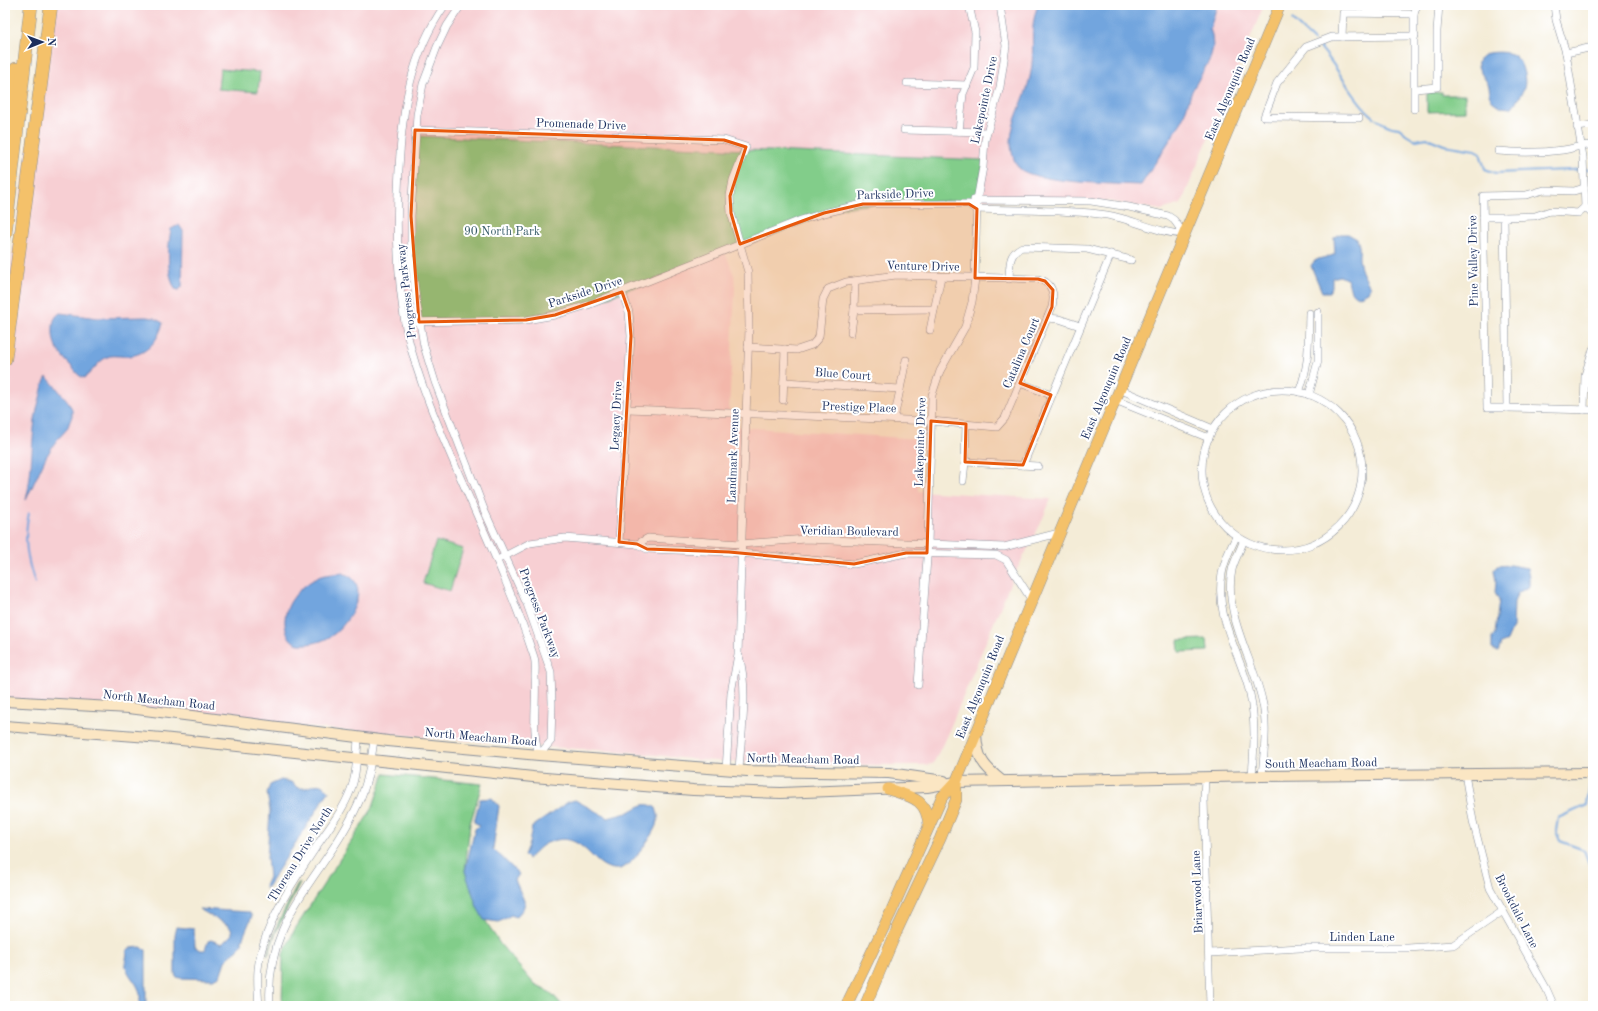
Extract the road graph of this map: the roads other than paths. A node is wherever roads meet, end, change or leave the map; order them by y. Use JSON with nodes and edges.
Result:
{"nodes":[{"id":1,"x":25,"y":5,"type":"edge"},
{"id":2,"x":31,"y":5,"type":"edge"},
{"id":3,"x":51,"y":5,"type":"edge"},
{"id":4,"x":445,"y":5,"type":"edge"},
{"id":5,"x":461,"y":5,"type":"edge"},
{"id":6,"x":969,"y":5,"type":"edge"},
{"id":7,"x":1000,"y":5,"type":"edge"},
{"id":8,"x":1280,"y":5,"type":"edge"},
{"id":9,"x":1417,"y":5,"type":"edge"},
{"id":10,"x":1439,"y":5,"type":"edge"},
{"id":11,"x":1554,"y":5,"type":"edge"},
{"id":12,"x":1414,"y":14,"type":"junction"},
{"id":13,"x":1415,"y":36,"type":"junction"},
{"id":14,"x":1342,"y":37,"type":"junction"},
{"id":15,"x":1593,"y":47,"type":"edge"},
{"id":16,"x":1566,"y":53,"type":"junction"},
{"id":17,"x":907,"y":83,"type":"dead end"},
{"id":18,"x":967,"y":85,"type":"junction"},
{"id":19,"x":1415,"y":89,"type":"junction"},
{"id":20,"x":1414,"y":109,"type":"dead end"},
{"id":21,"x":1359,"y":118,"type":"dead end"},
{"id":22,"x":1593,"y":125,"type":"edge"},
{"id":23,"x":1577,"y":127,"type":"junction"},
{"id":24,"x":415,"y":130,"type":"junction"},
{"id":25,"x":904,"y":130,"type":"dead end"},
{"id":26,"x":959,"y":132,"type":"junction"},
{"id":27,"x":987,"y":132,"type":"junction"},
{"id":28,"x":5,"y":140,"type":"edge"},
{"id":29,"x":1581,"y":144,"type":"junction"},
{"id":30,"x":1593,"y":144,"type":"edge"},
{"id":31,"x":746,"y":147,"type":"joint"},
{"id":32,"x":1498,"y":151,"type":"dead end"},
{"id":33,"x":1583,"y":186,"type":"junction"},
{"id":34,"x":977,"y":200,"type":"junction"},
{"id":35,"x":969,"y":204,"type":"junction"},
{"id":36,"x":1585,"y":207,"type":"junction"},
{"id":37,"x":977,"y":209,"type":"junction"},
{"id":38,"x":1593,"y":215,"type":"edge"},
{"id":39,"x":1483,"y":217,"type":"junction"},
{"id":40,"x":1504,"y":217,"type":"junction"},
{"id":41,"x":1184,"y":234,"type":"junction"},
{"id":42,"x":5,"y":235,"type":"edge"},
{"id":43,"x":740,"y":244,"type":"junction"},
{"id":44,"x":1111,"y":254,"type":"junction"},
{"id":45,"x":1131,"y":260,"type":"dead end"},
{"id":46,"x":941,"y":277,"type":"junction"},
{"id":47,"x":975,"y":278,"type":"junction"},
{"id":48,"x":1009,"y":279,"type":"junction"},
{"id":49,"x":855,"y":281,"type":"junction"},
{"id":50,"x":1049,"y":284,"type":"joint"},
{"id":51,"x":622,"y":292,"type":"junction"},
{"id":52,"x":934,"y":309,"type":"junction"},
{"id":53,"x":854,"y":310,"type":"junction"},
{"id":54,"x":1318,"y":312,"type":"dead end"},
{"id":55,"x":1309,"y":313,"type":"dead end"},
{"id":56,"x":1047,"y":318,"type":"junction"},
{"id":57,"x":405,"y":322,"type":"junction"},
{"id":58,"x":419,"y":322,"type":"junction"},
{"id":59,"x":1080,"y":326,"type":"junction"},
{"id":60,"x":930,"y":330,"type":"dead end"},
{"id":61,"x":851,"y":333,"type":"dead end"},
{"id":62,"x":748,"y":347,"type":"junction"},
{"id":63,"x":785,"y":349,"type":"junction"},
{"id":64,"x":1593,"y":349,"type":"edge"},
{"id":65,"x":5,"y":358,"type":"edge"},
{"id":66,"x":906,"y":360,"type":"dead end"},
{"id":67,"x":784,"y":382,"type":"junction"},
{"id":68,"x":1020,"y":383,"type":"junction"},
{"id":69,"x":900,"y":389,"type":"junction"},
{"id":70,"x":1120,"y":389,"type":"junction"},
{"id":71,"x":1299,"y":392,"type":"junction"},
{"id":72,"x":1051,"y":395,"type":"junction"},
{"id":73,"x":1309,"y":395,"type":"junction"},
{"id":74,"x":783,"y":400,"type":"dead end"},
{"id":75,"x":1115,"y":400,"type":"junction"},
{"id":76,"x":1507,"y":408,"type":"junction"},
{"id":77,"x":628,"y":409,"type":"junction"},
{"id":78,"x":1584,"y":410,"type":"junction"},
{"id":79,"x":1593,"y":410,"type":"edge"},
{"id":80,"x":745,"y":415,"type":"junction"},
{"id":81,"x":894,"y":420,"type":"junction"},
{"id":82,"x":931,"y":421,"type":"junction"},
{"id":83,"x":966,"y":424,"type":"junction"},
{"id":84,"x":997,"y":426,"type":"joint"},
{"id":85,"x":1213,"y":429,"type":"junction"},
{"id":86,"x":1209,"y":438,"type":"junction"},
{"id":87,"x":965,"y":462,"type":"junction"},
{"id":88,"x":1023,"y":465,"type":"junction"},
{"id":89,"x":1038,"y":466,"type":"dead end"},
{"id":90,"x":963,"y":481,"type":"dead end"},
{"id":91,"x":1059,"y":533,"type":"junction"},
{"id":92,"x":1236,"y":538,"type":"junction"},
{"id":93,"x":619,"y":542,"type":"junction"},
{"id":94,"x":1243,"y":542,"type":"junction"},
{"id":95,"x":637,"y":544,"type":"junction"},
{"id":96,"x":741,"y":544,"type":"junction"},
{"id":97,"x":928,"y":544,"type":"junction"},
{"id":98,"x":927,"y":553,"type":"junction"},
{"id":99,"x":741,"y":554,"type":"junction"},
{"id":100,"x":505,"y":556,"type":"junction"},
{"id":101,"x":496,"y":561,"type":"junction"},
{"id":102,"x":1031,"y":599,"type":"junction"},
{"id":103,"x":738,"y":654,"type":"junction"},
{"id":104,"x":918,"y":685,"type":"dead end"},
{"id":105,"x":5,"y":701,"type":"edge"},
{"id":106,"x":5,"y":726,"type":"edge"},
{"id":107,"x":976,"y":733,"type":"junction"},
{"id":108,"x":358,"y":738,"type":"junction"},
{"id":109,"x":374,"y":740,"type":"junction"},
{"id":110,"x":539,"y":755,"type":"junction"},
{"id":111,"x":356,"y":759,"type":"junction"},
{"id":112,"x":371,"y":761,"type":"junction"},
{"id":113,"x":726,"y":770,"type":"junction"},
{"id":114,"x":739,"y":770,"type":"junction"},
{"id":115,"x":1593,"y":773,"type":"edge"},
{"id":116,"x":1465,"y":774,"type":"junction"},
{"id":117,"x":1252,"y":776,"type":"junction"},
{"id":118,"x":1262,"y":776,"type":"junction"},
{"id":119,"x":1205,"y":777,"type":"junction"},
{"id":120,"x":1049,"y":780,"type":"joint"},
{"id":121,"x":1002,"y":781,"type":"junction"},
{"id":122,"x":956,"y":782,"type":"junction"},
{"id":123,"x":888,"y":789,"type":"junction"},
{"id":124,"x":929,"y":827,"type":"junction"},
{"id":125,"x":1503,"y":911,"type":"junction"},
{"id":126,"x":1210,"y":953,"type":"junction"},
{"id":127,"x":259,"y":1006,"type":"edge"},
{"id":128,"x":270,"y":1006,"type":"edge"},
{"id":129,"x":846,"y":1006,"type":"edge"},
{"id":130,"x":865,"y":1006,"type":"edge"},
{"id":131,"x":1210,"y":1006,"type":"edge"},
{"id":132,"x":1554,"y":1006,"type":"edge"}],
"edges":[{"from":1,"to":28,"type":"highway"},
{"from":2,"to":42,"type":"highway"},
{"from":3,"to":65,"type":"highway"},
{"from":4,"to":57,"type":"street","name":"Progress Parkway"},
{"from":5,"to":24,"type":"street","name":"Progress Parkway"},
{"from":6,"to":18,"type":"street"},
{"from":7,"to":27,"type":"street","name":"Lakepointe Drive"},
{"from":8,"to":41,"type":"main road","name":"East Algonquin Road"},
{"from":9,"to":12,"type":"street"},
{"from":10,"to":19,"type":"street"},
{"from":11,"to":16,"type":"street"},
{"from":12,"to":13,"type":"street"},
{"from":12,"to":14,"type":"street"},
{"from":13,"to":14,"type":"street"},
{"from":13,"to":19,"type":"street"},
{"from":14,"to":21,"type":"street"},
{"from":15,"to":16,"type":"street"},
{"from":16,"to":23,"type":"street"},
{"from":17,"to":18,"type":"street"},
{"from":18,"to":26,"type":"street"},
{"from":19,"to":20,"type":"street"},
{"from":22,"to":23,"type":"street"},
{"from":23,"to":29,"type":"street"},
{"from":24,"to":31,"type":"street","name":"Promenade Drive"},
{"from":24,"to":58,"type":"street","name":"Progress Parkway"},
{"from":25,"to":26,"type":"street"},
{"from":26,"to":27,"type":"street"},
{"from":27,"to":34,"type":"street","name":"Lakepointe Drive"},
{"from":29,"to":30,"type":"street"},
{"from":29,"to":32,"type":"street"},
{"from":29,"to":33,"type":"street"},
{"from":31,"to":43,"type":"street","name":"Landmark Avenue"},
{"from":33,"to":36,"type":"street"},
{"from":33,"to":39,"type":"street","name":"Pine Valley Drive"},
{"from":34,"to":35,"type":"street"},
{"from":34,"to":37,"type":"street","name":"Lakepointe Drive"},
{"from":34,"to":41,"type":"street"},
{"from":35,"to":37,"type":"street"},
{"from":35,"to":43,"type":"street","name":"Parkside Drive"},
{"from":36,"to":38,"type":"street"},
{"from":36,"to":40,"type":"street"},
{"from":37,"to":41,"type":"street"},
{"from":37,"to":47,"type":"street","name":"Lakepointe Drive"},
{"from":39,"to":40,"type":"street"},
{"from":39,"to":76,"type":"street","name":"Pine Valley Drive"},
{"from":40,"to":76,"type":"street"},
{"from":41,"to":70,"type":"main road","name":"East Algonquin Road"},
{"from":43,"to":51,"type":"street","name":"Parkside Drive"},
{"from":43,"to":62,"type":"street","name":"Landmark Avenue"},
{"from":44,"to":45,"type":"street"},
{"from":44,"to":48,"type":"street"},
{"from":44,"to":59,"type":"street"},
{"from":46,"to":47,"type":"street","name":"Venture Drive"},
{"from":46,"to":49,"type":"street","name":"Venture Drive"},
{"from":46,"to":52,"type":"street"},
{"from":47,"to":48,"type":"street","name":"Venture Drive"},
{"from":47,"to":82,"type":"street","name":"Lakepointe Drive"},
{"from":48,"to":50,"type":"street","name":"Venture Drive"},
{"from":49,"to":53,"type":"street"},
{"from":49,"to":63,"type":"street","name":"Venture Drive"},
{"from":50,"to":56,"type":"street","name":"Catalina Court"},
{"from":51,"to":58,"type":"street","name":"Parkside Drive"},
{"from":51,"to":77,"type":"street","name":"Legacy Drive"},
{"from":52,"to":53,"type":"street"},
{"from":52,"to":60,"type":"street"},
{"from":53,"to":61,"type":"street"},
{"from":54,"to":73,"type":"street"},
{"from":55,"to":71,"type":"street"},
{"from":56,"to":59,"type":"street"},
{"from":56,"to":68,"type":"street","name":"Catalina Court"},
{"from":57,"to":58,"type":"street","name":"Parkside Drive"},
{"from":57,"to":101,"type":"street","name":"Progress Parkway"},
{"from":58,"to":100,"type":"street","name":"Progress Parkway"},
{"from":59,"to":72,"type":"street"},
{"from":62,"to":63,"type":"street","name":"Venture Drive"},
{"from":62,"to":80,"type":"street","name":"Landmark Avenue"},
{"from":63,"to":67,"type":"street"},
{"from":64,"to":78,"type":"street"},
{"from":66,"to":69,"type":"street"},
{"from":67,"to":69,"type":"street","name":"Blue Court"},
{"from":67,"to":74,"type":"street"},
{"from":68,"to":72,"type":"street"},
{"from":68,"to":84,"type":"street","name":"Catalina Court"},
{"from":69,"to":81,"type":"street"},
{"from":70,"to":75,"type":"main road","name":"East Algonquin Road"},
{"from":70,"to":85,"type":"street"},
{"from":71,"to":73,"type":"street"},
{"from":71,"to":85,"type":"street"},
{"from":72,"to":88,"type":"street"},
{"from":73,"to":94,"type":"street"},
{"from":75,"to":86,"type":"street"},
{"from":75,"to":91,"type":"main road","name":"East Algonquin Road"},
{"from":76,"to":78,"type":"street","name":"Pine Valley Drive"},
{"from":77,"to":80,"type":"street","name":"Prestige Place"},
{"from":77,"to":93,"type":"street","name":"Legacy Drive"},
{"from":78,"to":79,"type":"street","name":"Pine Valley Drive"},
{"from":80,"to":81,"type":"street","name":"Prestige Place"},
{"from":80,"to":96,"type":"street","name":"Landmark Avenue"},
{"from":81,"to":82,"type":"street","name":"Prestige Place"},
{"from":82,"to":83,"type":"street","name":"Prestige Place"},
{"from":82,"to":97,"type":"street","name":"Lakepointe Drive"},
{"from":83,"to":84,"type":"street","name":"Prestige Place"},
{"from":83,"to":87,"type":"street"},
{"from":85,"to":86,"type":"street"},
{"from":86,"to":92,"type":"street"},
{"from":87,"to":88,"type":"street"},
{"from":87,"to":90,"type":"street"},
{"from":88,"to":89,"type":"street"},
{"from":91,"to":97,"type":"street","name":"Veridian Boulevard"},
{"from":91,"to":102,"type":"main road","name":"East Algonquin Road"},
{"from":92,"to":94,"type":"street"},
{"from":92,"to":117,"type":"street"},
{"from":93,"to":95,"type":"street","name":"Veridian Boulevard"},
{"from":93,"to":100,"type":"street","name":"Veridian Boulevard"},
{"from":94,"to":118,"type":"street"},
{"from":95,"to":96,"type":"street","name":"Veridian Boulevard"},
{"from":95,"to":99,"type":"street","name":"Veridian Boulevard"},
{"from":96,"to":97,"type":"street","name":"Veridian Boulevard"},
{"from":96,"to":99,"type":"street","name":"Landmark Avenue"},
{"from":97,"to":98,"type":"street","name":"Lakepointe Drive"},
{"from":98,"to":99,"type":"street","name":"Veridian Boulevard"},
{"from":98,"to":102,"type":"street","name":"Veridian Boulevard"},
{"from":98,"to":104,"type":"street","name":"Lakepointe Drive"},
{"from":99,"to":103,"type":"street","name":"Landmark Avenue"},
{"from":100,"to":101,"type":"street","name":"Veridian Boulevard"},
{"from":100,"to":110,"type":"street","name":"Progress Parkway"},
{"from":101,"to":110,"type":"street","name":"Progress Parkway"},
{"from":102,"to":107,"type":"main road","name":"East Algonquin Road"},
{"from":103,"to":113,"type":"street","name":"Landmark Avenue"},
{"from":103,"to":114,"type":"street"},
{"from":105,"to":108,"type":"main road","name":"North Meacham Road"},
{"from":106,"to":111,"type":"main road","name":"North Meacham Road"},
{"from":107,"to":121,"type":"main road"},
{"from":107,"to":122,"type":"main road","name":"East Algonquin Road"},
{"from":108,"to":109,"type":"main road","name":"North Meacham Road"},
{"from":108,"to":111,"type":"street","name":"Thoreau Drive North"},
{"from":109,"to":110,"type":"main road","name":"North Meacham Road"},
{"from":109,"to":112,"type":"street","name":"Thoreau Drive North"},
{"from":110,"to":113,"type":"main road","name":"North Meacham Road"},
{"from":111,"to":112,"type":"main road","name":"North Meacham Road"},
{"from":111,"to":127,"type":"street","name":"Thoreau Drive North"},
{"from":112,"to":123,"type":"main road","name":"North Meacham Road"},
{"from":112,"to":128,"type":"street","name":"Thoreau Drive North"},
{"from":113,"to":114,"type":"main road","name":"North Meacham Road"},
{"from":114,"to":122,"type":"main road","name":"North Meacham Road"},
{"from":115,"to":116,"type":"main road","name":"South Meacham Road"},
{"from":116,"to":118,"type":"main road","name":"South Meacham Road"},
{"from":116,"to":125,"type":"street","name":"Brookdale Lane"},
{"from":117,"to":118,"type":"main road","name":"South Meacham Road"},
{"from":117,"to":119,"type":"main road","name":"South Meacham Road"},
{"from":119,"to":120,"type":"main road","name":"South Meacham Road"},
{"from":119,"to":126,"type":"street","name":"Briarwood Lane"},
{"from":120,"to":121,"type":"main road","name":"North Meacham Road"},
{"from":121,"to":122,"type":"main road","name":"North Meacham Road"},
{"from":122,"to":123,"type":"main road","name":"North Meacham Road"},
{"from":122,"to":124,"type":"main road","name":"East Algonquin Road"},
{"from":122,"to":130,"type":"main road","name":"East Algonquin Road"},
{"from":123,"to":124,"type":"main road"},
{"from":124,"to":129,"type":"main road","name":"East Algonquin Road"},
{"from":125,"to":126,"type":"street","name":"Linden Lane"},
{"from":125,"to":132,"type":"street","name":"Brookdale Lane"},
{"from":126,"to":131,"type":"street","name":"Briarwood Lane"}]}
